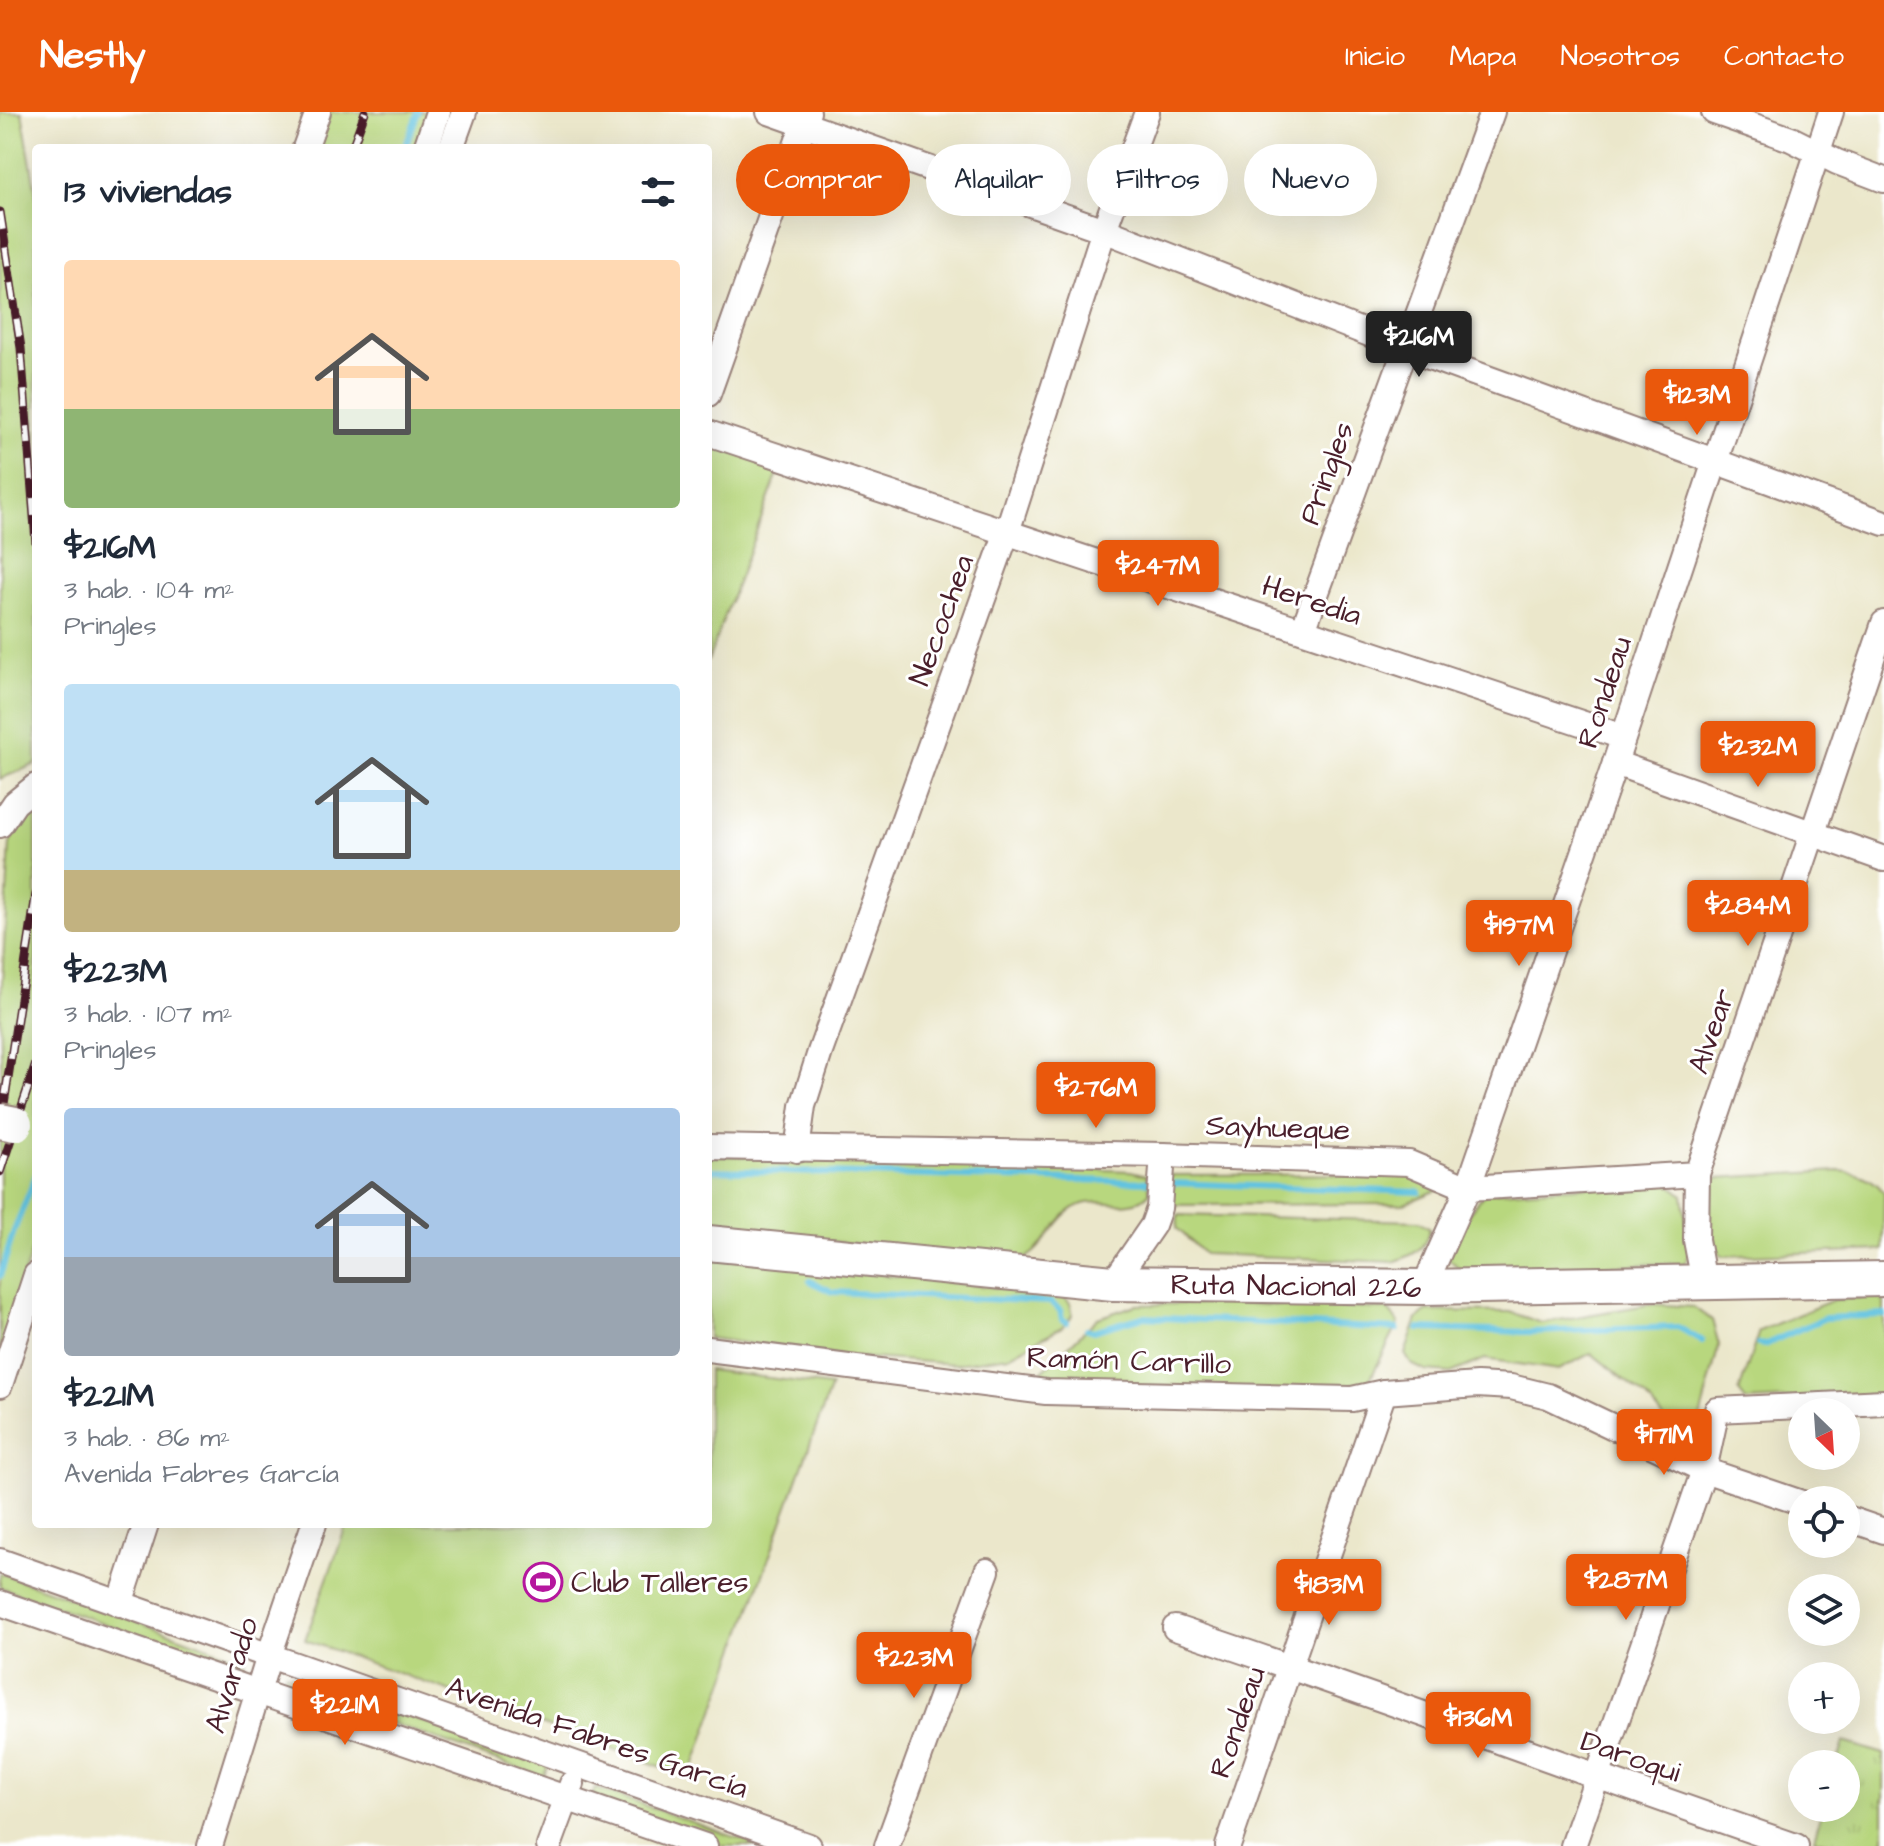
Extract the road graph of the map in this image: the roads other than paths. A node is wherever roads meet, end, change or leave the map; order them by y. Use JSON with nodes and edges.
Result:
{"nodes":[{"id":1,"x":318,"y":112,"type":"edge"},
{"id":2,"x":438,"y":112,"type":"edge"},
{"id":3,"x":464,"y":112,"type":"edge"},
{"id":4,"x":769,"y":112,"type":"edge"},
{"id":5,"x":1147,"y":112,"type":"edge"},
{"id":6,"x":1492,"y":112,"type":"edge"},
{"id":7,"x":1714,"y":112,"type":"edge"},
{"id":8,"x":1831,"y":112,"type":"edge"},
{"id":9,"x":806,"y":118,"type":"edge"},
{"id":10,"x":306,"y":144,"type":"edge"},
{"id":11,"x":427,"y":144,"type":"edge"},
{"id":12,"x":452,"y":144,"type":"edge"},
{"id":13,"x":1816,"y":152,"type":"junction"},
{"id":14,"x":1884,"y":180,"type":"edge"},
{"id":15,"x":1104,"y":230,"type":"junction"},
{"id":16,"x":1405,"y":348,"type":"junction"},
{"id":17,"x":712,"y":383,"type":"edge"},
{"id":18,"x":712,"y":434,"type":"edge"},
{"id":19,"x":1714,"y":463,"type":"junction"},
{"id":20,"x":1884,"y":523,"type":"edge"},
{"id":21,"x":1007,"y":532,"type":"junction"},
{"id":22,"x":1884,"y":623,"type":"edge"},
{"id":23,"x":1303,"y":630,"type":"junction"},
{"id":24,"x":1623,"y":737,"type":"junction"},
{"id":25,"x":1615,"y":763,"type":"junction"},
{"id":26,"x":32,"y":789,"type":"edge"},
{"id":27,"x":0,"y":825,"type":"edge"},
{"id":28,"x":1812,"y":834,"type":"junction"},
{"id":29,"x":1884,"y":859,"type":"edge"},
{"id":30,"x":0,"y":1121,"type":"edge"},
{"id":31,"x":32,"y":1127,"type":"edge"},
{"id":32,"x":712,"y":1147,"type":"edge"},
{"id":33,"x":797,"y":1150,"type":"junction"},
{"id":34,"x":1163,"y":1155,"type":"junction"},
{"id":35,"x":1697,"y":1174,"type":"junction"},
{"id":36,"x":1468,"y":1188,"type":"junction"},
{"id":37,"x":712,"y":1243,"type":"edge"},
{"id":38,"x":1884,"y":1279,"type":"edge"},
{"id":39,"x":1704,"y":1282,"type":"junction"},
{"id":40,"x":1113,"y":1283,"type":"junction"},
{"id":41,"x":32,"y":1287,"type":"edge"},
{"id":42,"x":1424,"y":1287,"type":"junction"},
{"id":43,"x":712,"y":1350,"type":"edge"},
{"id":44,"x":0,"y":1385,"type":"edge"},
{"id":45,"x":1384,"y":1392,"type":"junction"},
{"id":46,"x":1884,"y":1402,"type":"edge"},
{"id":47,"x":1704,"y":1470,"type":"junction"},
{"id":48,"x":1788,"y":1498,"type":"edge"},
{"id":49,"x":1860,"y":1523,"type":"edge"},
{"id":50,"x":145,"y":1528,"type":"edge"},
{"id":51,"x":313,"y":1528,"type":"edge"},
{"id":52,"x":1884,"y":1531,"type":"edge"},
{"id":53,"x":0,"y":1561,"type":"edge"},
{"id":54,"x":987,"y":1571,"type":"dead end"},
{"id":55,"x":0,"y":1603,"type":"edge"},
{"id":56,"x":120,"y":1604,"type":"junction"},
{"id":57,"x":1175,"y":1628,"type":"dead end"},
{"id":58,"x":269,"y":1656,"type":"junction"},
{"id":59,"x":1291,"y":1666,"type":"junction"},
{"id":60,"x":260,"y":1692,"type":"junction"},
{"id":61,"x":580,"y":1765,"type":"junction"},
{"id":62,"x":1598,"y":1778,"type":"junction"},
{"id":63,"x":566,"y":1797,"type":"junction"},
{"id":64,"x":210,"y":1846,"type":"edge"},
{"id":65,"x":549,"y":1846,"type":"edge"},
{"id":66,"x":705,"y":1846,"type":"edge"},
{"id":67,"x":809,"y":1846,"type":"edge"},
{"id":68,"x":887,"y":1846,"type":"edge"},
{"id":69,"x":1228,"y":1846,"type":"edge"},
{"id":70,"x":1573,"y":1846,"type":"edge"},
{"id":71,"x":1796,"y":1846,"type":"edge"}],
"edges":[{"from":1,"to":10,"type":"street"},
{"from":2,"to":11,"type":"street"},
{"from":3,"to":12,"type":"street"},
{"from":4,"to":9,"type":"street"},
{"from":5,"to":15,"type":"street","name":"Necochea"},
{"from":6,"to":16,"type":"street","name":"Pringles"},
{"from":7,"to":13,"type":"street"},
{"from":8,"to":13,"type":"street","name":"Rondeau"},
{"from":9,"to":15,"type":"street"},
{"from":9,"to":17,"type":"street"},
{"from":13,"to":14,"type":"street"},
{"from":13,"to":19,"type":"street","name":"Rondeau"},
{"from":15,"to":16,"type":"street"},
{"from":15,"to":21,"type":"street","name":"Necochea"},
{"from":16,"to":19,"type":"street"},
{"from":16,"to":23,"type":"street","name":"Pringles"},
{"from":18,"to":21,"type":"street","name":"Heredia"},
{"from":19,"to":20,"type":"street"},
{"from":19,"to":24,"type":"street","name":"Rondeau"},
{"from":21,"to":23,"type":"street","name":"Heredia"},
{"from":21,"to":33,"type":"street","name":"Necochea"},
{"from":22,"to":28,"type":"street","name":"Alvear"},
{"from":23,"to":24,"type":"street","name":"Heredia"},
{"from":24,"to":25,"type":"street","name":"Rondeau"},
{"from":25,"to":28,"type":"street"},
{"from":25,"to":36,"type":"street","name":"Rondeau"},
{"from":26,"to":27,"type":"street"},
{"from":28,"to":29,"type":"street"},
{"from":28,"to":35,"type":"street","name":"Alvear"},
{"from":30,"to":31,"type":"highway","bridge":true},
{"from":32,"to":33,"type":"street","name":"Sayhueque"},
{"from":33,"to":34,"type":"street","name":"Sayhueque"},
{"from":34,"to":36,"type":"street","name":"Sayhueque"},
{"from":34,"to":40,"type":"street"},
{"from":35,"to":36,"type":"street","name":"Sayhueque"},
{"from":35,"to":39,"type":"street","name":"Alvear"},
{"from":36,"to":42,"type":"street","name":"Rondeau"},
{"from":37,"to":40,"type":"highway","name":"Ruta Nacional 226"},
{"from":38,"to":39,"type":"highway","name":"Ruta Nacional 226"},
{"from":39,"to":42,"type":"highway","name":"Ruta Nacional 226"},
{"from":40,"to":42,"type":"highway","name":"Ruta Nacional 226"},
{"from":41,"to":44,"type":"street"},
{"from":43,"to":45,"type":"street","name":"Ramón Carrillo"},
{"from":45,"to":47,"type":"street","name":"Ramón Carrillo"},
{"from":45,"to":59,"type":"street","name":"Rondeau"},
{"from":46,"to":47,"type":"street"},
{"from":47,"to":48,"type":"street","name":"Ramón Carrillo"},
{"from":47,"to":62,"type":"street"},
{"from":49,"to":52,"type":"street"},
{"from":50,"to":56,"type":"street"},
{"from":51,"to":58,"type":"street","name":"Alvarado"},
{"from":53,"to":56,"type":"street","name":"Avenida Fabres García"},
{"from":54,"to":68,"type":"street"},
{"from":55,"to":60,"type":"street"},
{"from":56,"to":58,"type":"street","name":"Avenida Fabres García"},
{"from":57,"to":59,"type":"street","name":"Daroqui"},
{"from":58,"to":60,"type":"street","name":"Alvarado"},
{"from":58,"to":61,"type":"street","name":"Avenida Fabres García"},
{"from":59,"to":62,"type":"street","name":"Daroqui"},
{"from":59,"to":69,"type":"street","name":"Rondeau"},
{"from":60,"to":63,"type":"street"},
{"from":60,"to":64,"type":"street","name":"Alvarado"},
{"from":61,"to":63,"type":"street"},
{"from":61,"to":67,"type":"street","name":"Avenida Fabres García"},
{"from":62,"to":70,"type":"street"},
{"from":62,"to":71,"type":"street","name":"Daroqui"},
{"from":63,"to":65,"type":"street"},
{"from":63,"to":66,"type":"street"}]}
